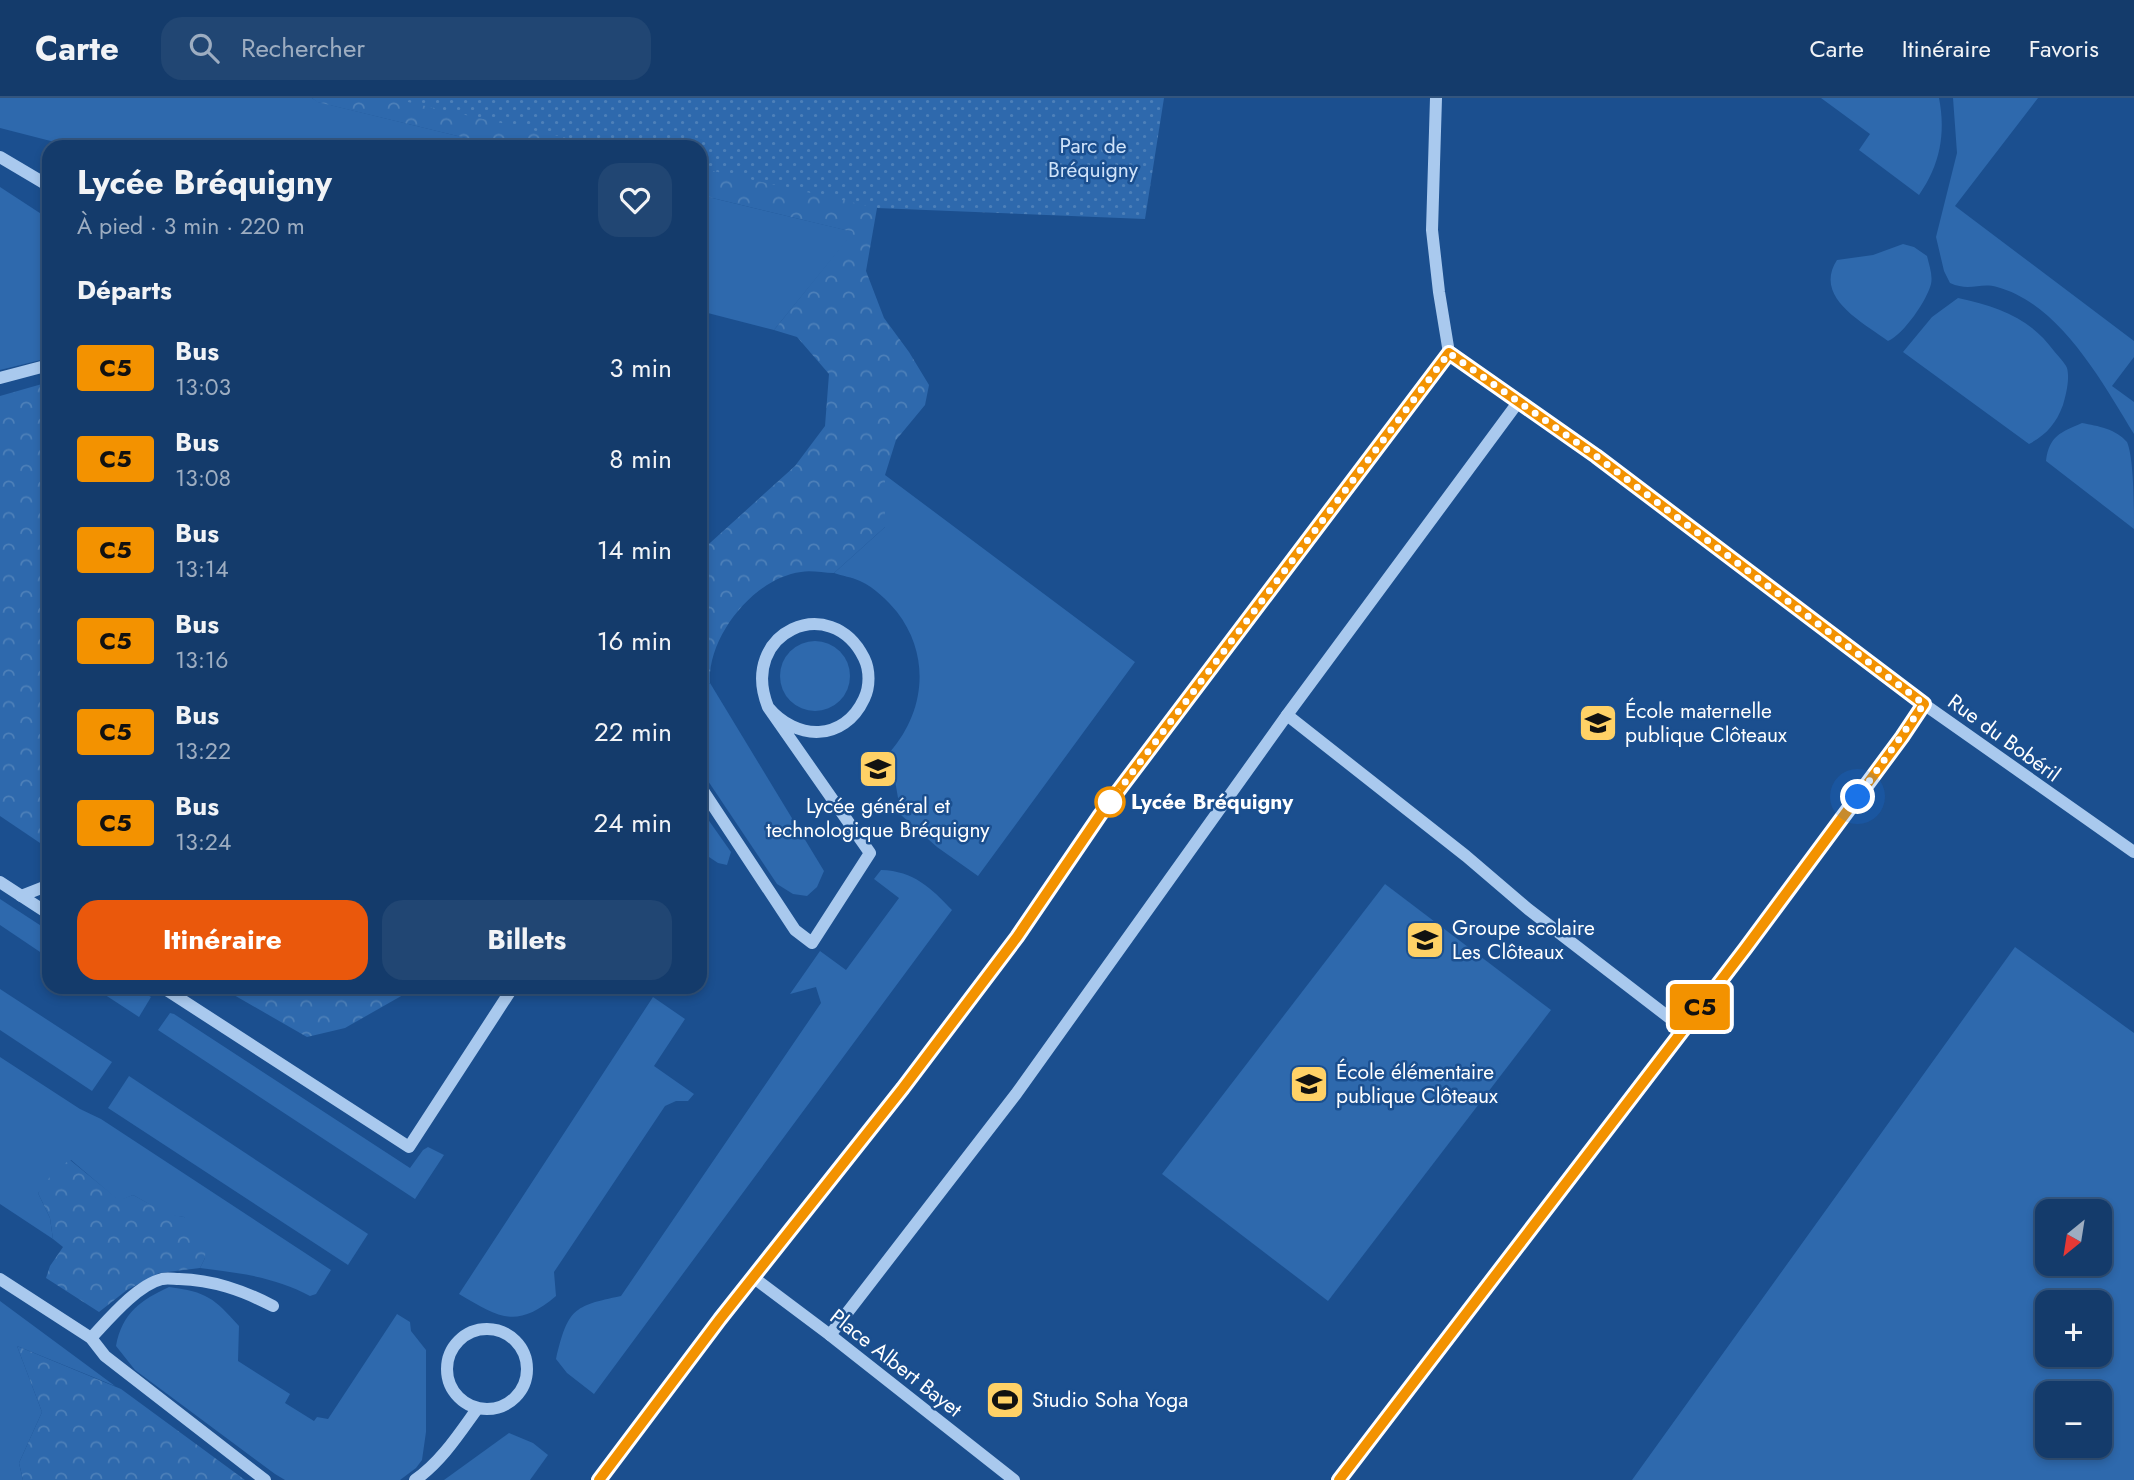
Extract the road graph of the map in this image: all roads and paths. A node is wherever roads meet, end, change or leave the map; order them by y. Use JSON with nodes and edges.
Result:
{"nodes":[{"id":1,"x":1436,"y":98,"type":"edge"},
{"id":2,"x":0,"y":157,"type":"edge"},
{"id":3,"x":42,"y":182,"type":"edge"},
{"id":4,"x":1449,"y":353,"type":"junction"},
{"id":5,"x":42,"y":367,"type":"edge"},
{"id":6,"x":0,"y":378,"type":"edge"},
{"id":7,"x":1519,"y":401,"type":"junction"},
{"id":8,"x":1924,"y":704,"type":"junction"},
{"id":9,"x":768,"y":706,"type":"junction"},
{"id":10,"x":1287,"y":715,"type":"junction"},
{"id":11,"x":707,"y":797,"type":"edge"},
{"id":12,"x":2132,"y":845,"type":"edge"},
{"id":13,"x":0,"y":882,"type":"edge"},
{"id":14,"x":42,"y":887,"type":"edge"},
{"id":15,"x":21,"y":896,"type":"junction"},
{"id":16,"x":42,"y":910,"type":"edge"},
{"id":17,"x":173,"y":994,"type":"edge"},
{"id":18,"x":508,"y":994,"type":"edge"},
{"id":19,"x":1684,"y":1029,"type":"junction"},
{"id":20,"x":754,"y":1278,"type":"junction"},
{"id":21,"x":0,"y":1279,"type":"edge"},
{"id":22,"x":272,"y":1306,"type":"dead end"},
{"id":23,"x":830,"y":1335,"type":"junction"},
{"id":24,"x":91,"y":1338,"type":"junction"},
{"id":25,"x":477,"y":1409,"type":"junction"},
{"id":26,"x":265,"y":1480,"type":"edge"},
{"id":27,"x":415,"y":1480,"type":"edge"},
{"id":28,"x":599,"y":1480,"type":"edge"},
{"id":29,"x":1014,"y":1480,"type":"edge"},
{"id":30,"x":1339,"y":1480,"type":"edge"}],
"edges":[{"from":1,"to":4,"type":"street"},
{"from":2,"to":3,"type":"street"},
{"from":4,"to":7,"type":"street","name":"Rue du Bobéril"},
{"from":4,"to":20,"type":"street"},
{"from":5,"to":6,"type":"street"},
{"from":7,"to":8,"type":"street","name":"Rue du Bobéril"},
{"from":7,"to":10,"type":"street"},
{"from":8,"to":12,"type":"street","name":"Rue du Bobéril"},
{"from":8,"to":19,"type":"street"},
{"from":9,"to":9,"type":"street"},
{"from":9,"to":11,"type":"street"},
{"from":10,"to":19,"type":"street"},
{"from":10,"to":23,"type":"street"},
{"from":13,"to":15,"type":"street"},
{"from":14,"to":15,"type":"street"},
{"from":15,"to":16,"type":"street"},
{"from":17,"to":18,"type":"street"},
{"from":19,"to":30,"type":"street"},
{"from":20,"to":23,"type":"street","name":"Place Albert Bayet"},
{"from":20,"to":28,"type":"street"},
{"from":21,"to":24,"type":"street"},
{"from":22,"to":24,"type":"street"},
{"from":23,"to":29,"type":"street","name":"Place Albert Bayet"},
{"from":24,"to":26,"type":"street"},
{"from":25,"to":25,"type":"street"},
{"from":25,"to":27,"type":"street"}]}
